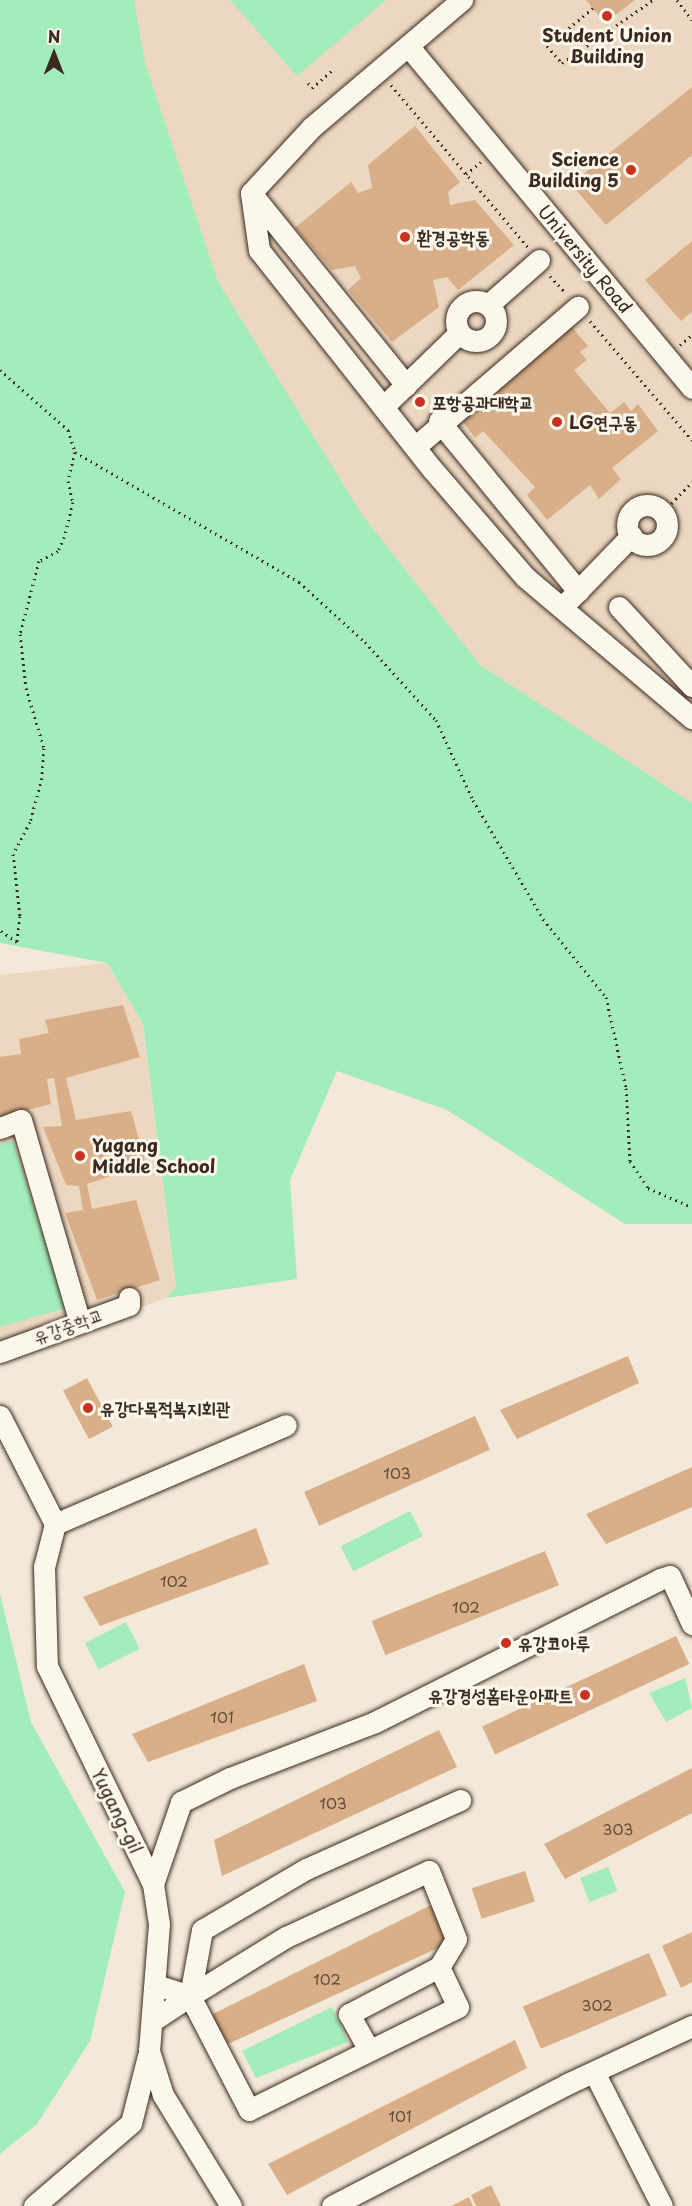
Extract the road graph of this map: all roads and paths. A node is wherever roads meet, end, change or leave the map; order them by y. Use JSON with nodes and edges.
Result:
{"nodes":[{"id":1,"x":462,"y":0,"type":"edge"},
{"id":2,"x":653,"y":0,"type":"edge"},
{"id":3,"x":677,"y":0,"type":"edge"},
{"id":4,"x":593,"y":8,"type":"dead end"},
{"id":5,"x":692,"y":20,"type":"edge"},
{"id":6,"x":409,"y":47,"type":"junction"},
{"id":7,"x":333,"y":70,"type":"dead end"},
{"id":8,"x":379,"y":71,"type":"junction"},
{"id":9,"x":308,"y":83,"type":"dead end"},
{"id":10,"x":251,"y":193,"type":"junction"},
{"id":11,"x":539,"y":260,"type":"junction"},
{"id":12,"x":555,"y":281,"type":"dead end"},
{"id":13,"x":488,"y":305,"type":"junction"},
{"id":14,"x":578,"y":307,"type":"joint"},
{"id":15,"x":459,"y":333,"type":"junction"},
{"id":16,"x":0,"y":370,"type":"edge"},
{"id":17,"x":406,"y":385,"type":"junction"},
{"id":18,"x":692,"y":388,"type":"edge"},
{"id":19,"x":383,"y":407,"type":"junction"},
{"id":20,"x":440,"y":421,"type":"junction"},
{"id":21,"x":692,"y":440,"type":"edge"},
{"id":22,"x":415,"y":447,"type":"junction"},
{"id":23,"x":75,"y":452,"type":"junction"},
{"id":24,"x":692,"y":482,"type":"edge"},
{"id":25,"x":663,"y":512,"type":"junction"},
{"id":26,"x":631,"y":536,"type":"junction"},
{"id":27,"x":578,"y":591,"type":"junction"},
{"id":28,"x":619,"y":607,"type":"dead end"},
{"id":29,"x":561,"y":609,"type":"junction"},
{"id":30,"x":692,"y":686,"type":"edge"},
{"id":31,"x":692,"y":718,"type":"edge"},
{"id":32,"x":0,"y":930,"type":"edge"},
{"id":33,"x":0,"y":1128,"type":"edge"},
{"id":34,"x":692,"y":1207,"type":"edge"},
{"id":35,"x":129,"y":1298,"type":"dead end"},
{"id":36,"x":79,"y":1320,"type":"junction"},
{"id":37,"x":0,"y":1352,"type":"edge"},
{"id":38,"x":0,"y":1416,"type":"edge"},
{"id":39,"x":286,"y":1425,"type":"dead end"},
{"id":40,"x":55,"y":1524,"type":"junction"},
{"id":41,"x":692,"y":1624,"type":"edge"},
{"id":42,"x":460,"y":1800,"type":"dead end"},
{"id":43,"x":153,"y":1884,"type":"junction"},
{"id":44,"x":438,"y":1967,"type":"junction"},
{"id":45,"x":156,"y":1985,"type":"junction"},
{"id":46,"x":190,"y":1996,"type":"junction"},
{"id":47,"x":152,"y":2021,"type":"junction"},
{"id":48,"x":692,"y":2026,"type":"edge"},
{"id":49,"x":369,"y":2050,"type":"junction"},
{"id":50,"x":149,"y":2052,"type":"junction"},
{"id":51,"x":594,"y":2072,"type":"junction"},
{"id":52,"x":34,"y":2206,"type":"edge"},
{"id":53,"x":231,"y":2206,"type":"edge"},
{"id":54,"x":332,"y":2206,"type":"edge"},
{"id":55,"x":662,"y":2206,"type":"edge"}],
"edges":[{"from":1,"to":6,"type":"street"},
{"from":2,"to":4,"type":"path"},
{"from":3,"to":5,"type":"path"},
{"from":6,"to":8,"type":"street"},
{"from":6,"to":18,"type":"street","name":"University Road"},
{"from":7,"to":9,"type":"path"},
{"from":8,"to":10,"type":"street"},
{"from":8,"to":11,"type":"path"},
{"from":10,"to":17,"type":"street"},
{"from":10,"to":19,"type":"street"},
{"from":11,"to":12,"type":"path"},
{"from":11,"to":13,"type":"street"},
{"from":13,"to":15,"type":"street"},
{"from":13,"to":15,"type":"street"},
{"from":14,"to":20,"type":"street"},
{"from":14,"to":21,"type":"path"},
{"from":15,"to":17,"type":"street"},
{"from":16,"to":23,"type":"path"},
{"from":17,"to":19,"type":"street"},
{"from":19,"to":22,"type":"street"},
{"from":20,"to":22,"type":"street"},
{"from":20,"to":27,"type":"street"},
{"from":22,"to":29,"type":"street"},
{"from":23,"to":32,"type":"path"},
{"from":23,"to":34,"type":"path"},
{"from":24,"to":25,"type":"path"},
{"from":25,"to":26,"type":"street"},
{"from":25,"to":26,"type":"street"},
{"from":26,"to":27,"type":"street"},
{"from":27,"to":29,"type":"street"},
{"from":28,"to":30,"type":"street"},
{"from":29,"to":31,"type":"street"},
{"from":33,"to":36,"type":"street"},
{"from":35,"to":36,"type":"street","name":"유강중학교"},
{"from":36,"to":37,"type":"street","name":"유강중학교"},
{"from":38,"to":40,"type":"street"},
{"from":39,"to":40,"type":"street"},
{"from":40,"to":43,"type":"street","name":"Yugang-gil"},
{"from":41,"to":43,"type":"street"},
{"from":42,"to":46,"type":"street"},
{"from":43,"to":45,"type":"street","name":"Yugang-gil"},
{"from":44,"to":46,"type":"street"},
{"from":44,"to":49,"type":"street"},
{"from":44,"to":49,"type":"street"},
{"from":45,"to":46,"type":"street"},
{"from":45,"to":47,"type":"street","name":"Yugang-gil"},
{"from":46,"to":47,"type":"street"},
{"from":46,"to":49,"type":"street"},
{"from":47,"to":50,"type":"street","name":"Yugang-gil"},
{"from":48,"to":51,"type":"street"},
{"from":50,"to":52,"type":"street"},
{"from":50,"to":53,"type":"street","name":"Yugang-gil"},
{"from":51,"to":54,"type":"street"},
{"from":51,"to":55,"type":"street"}]}
